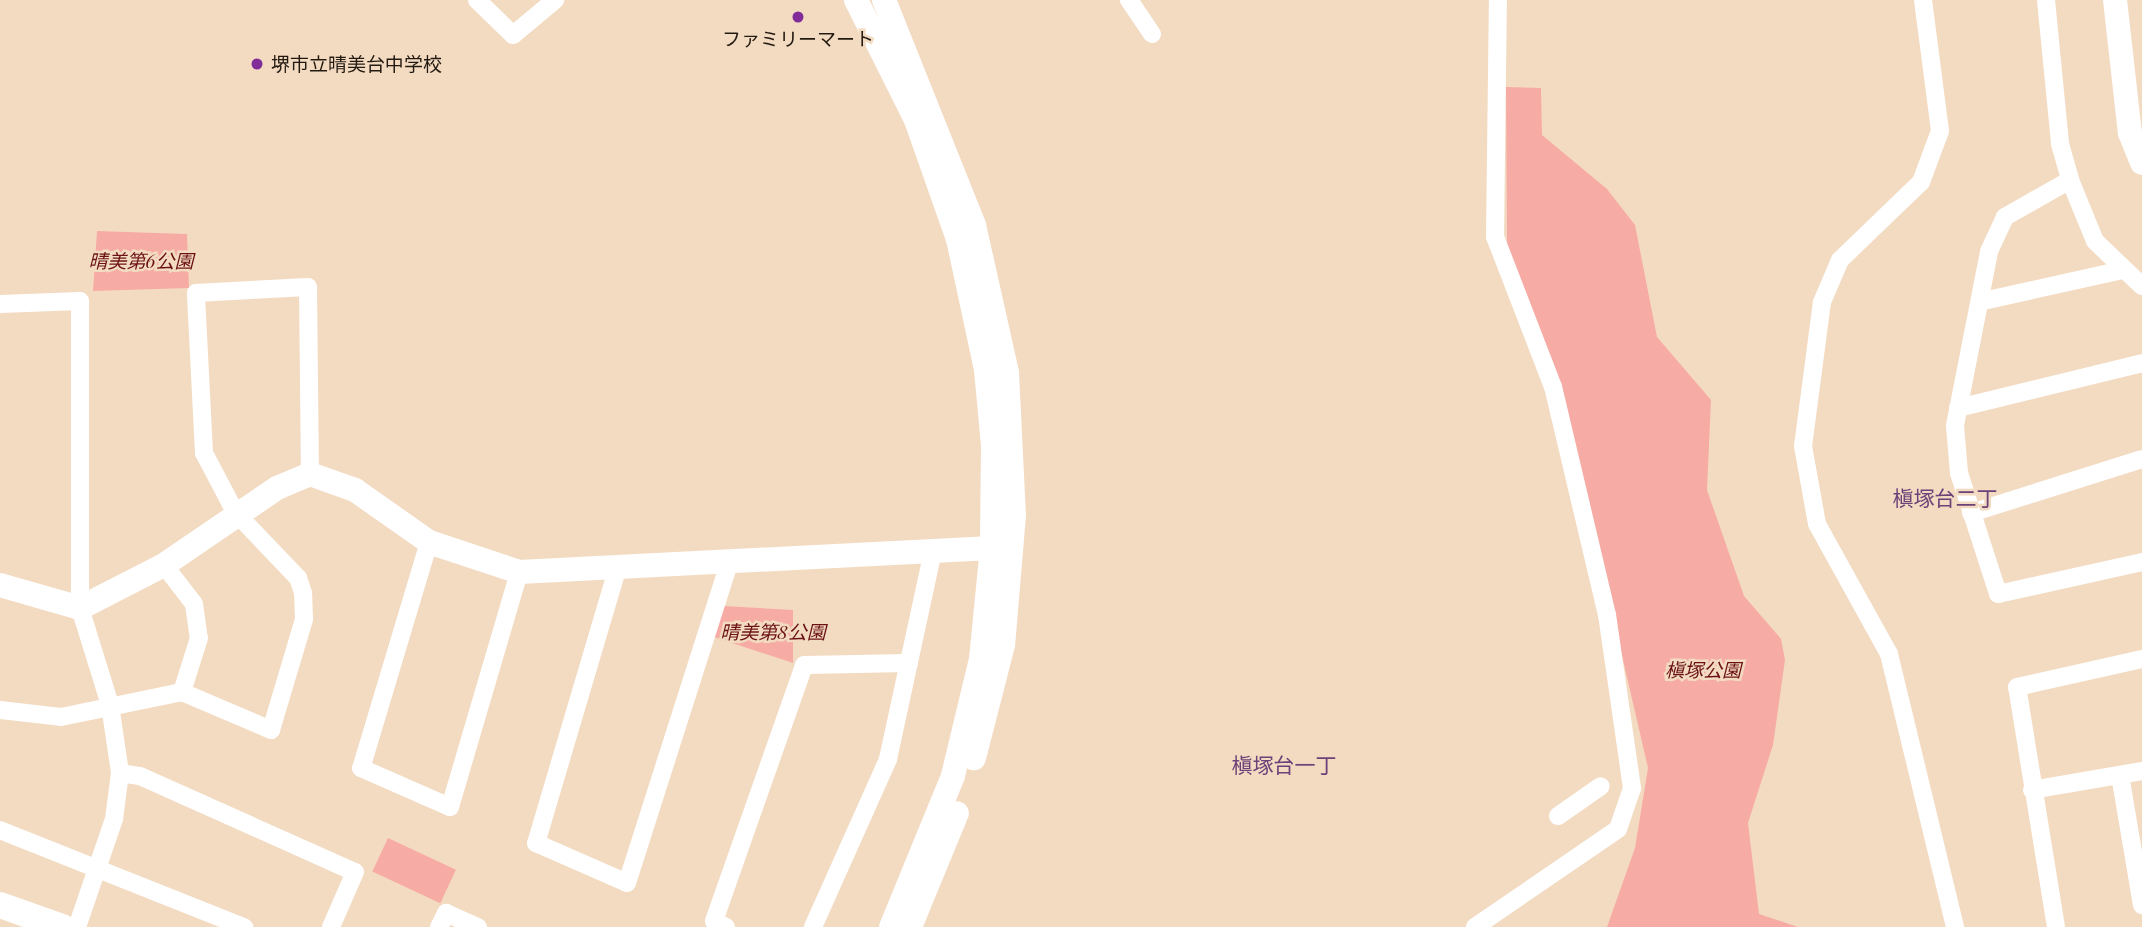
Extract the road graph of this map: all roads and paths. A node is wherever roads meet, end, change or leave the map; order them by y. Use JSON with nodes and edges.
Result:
{"nodes":[{"id":1,"x":477,"y":0,"type":"edge"},
{"id":2,"x":555,"y":0,"type":"edge"},
{"id":3,"x":1129,"y":0,"type":"edge"},
{"id":4,"x":1498,"y":0,"type":"edge"},
{"id":5,"x":1923,"y":0,"type":"edge"},
{"id":6,"x":2046,"y":0,"type":"edge"},
{"id":7,"x":2115,"y":0,"type":"edge"},
{"id":8,"x":875,"y":2,"type":"edge"},
{"id":9,"x":1152,"y":34,"type":"dead end"},
{"id":10,"x":2142,"y":163,"type":"edge"},
{"id":11,"x":2070,"y":180,"type":"junction"},
{"id":12,"x":2123,"y":270,"type":"junction"},
{"id":13,"x":2142,"y":286,"type":"edge"},
{"id":14,"x":1983,"y":301,"type":"junction"},
{"id":15,"x":0,"y":304,"type":"edge"},
{"id":16,"x":2142,"y":363,"type":"edge"},
{"id":17,"x":1958,"y":408,"type":"junction"},
{"id":18,"x":2142,"y":458,"type":"edge"},
{"id":19,"x":310,"y":474,"type":"junction"},
{"id":20,"x":235,"y":512,"type":"junction"},
{"id":21,"x":1971,"y":513,"type":"junction"},
{"id":22,"x":429,"y":542,"type":"junction"},
{"id":23,"x":1002,"y":547,"type":"junction"},
{"id":24,"x":933,"y":551,"type":"junction"},
{"id":25,"x":730,"y":561,"type":"junction"},
{"id":26,"x":2142,"y":562,"type":"edge"},
{"id":27,"x":164,"y":565,"type":"junction"},
{"id":28,"x":617,"y":569,"type":"junction"},
{"id":29,"x":519,"y":572,"type":"junction"},
{"id":30,"x":0,"y":585,"type":"edge"},
{"id":31,"x":80,"y":608,"type":"junction"},
{"id":32,"x":2142,"y":659,"type":"edge"},
{"id":33,"x":909,"y":663,"type":"junction"},
{"id":34,"x":182,"y":692,"type":"junction"},
{"id":35,"x":110,"y":705,"type":"junction"},
{"id":36,"x":0,"y":710,"type":"edge"},
{"id":37,"x":2142,"y":771,"type":"edge"},
{"id":38,"x":120,"y":773,"type":"junction"},
{"id":39,"x":2120,"y":775,"type":"junction"},
{"id":40,"x":1601,"y":786,"type":"dead end"},
{"id":41,"x":2032,"y":790,"type":"junction"},
{"id":42,"x":1558,"y":816,"type":"dead end"},
{"id":43,"x":0,"y":830,"type":"edge"},
{"id":44,"x":101,"y":865,"type":"junction"},
{"id":45,"x":0,"y":905,"type":"edge"},
{"id":46,"x":2142,"y":905,"type":"edge"},
{"id":47,"x":62,"y":927,"type":"edge"},
{"id":48,"x":77,"y":927,"type":"edge"},
{"id":49,"x":244,"y":927,"type":"edge"},
{"id":50,"x":331,"y":927,"type":"edge"},
{"id":51,"x":439,"y":927,"type":"edge"},
{"id":52,"x":478,"y":927,"type":"edge"},
{"id":53,"x":726,"y":927,"type":"edge"},
{"id":54,"x":813,"y":927,"type":"edge"},
{"id":55,"x":891,"y":927,"type":"edge"},
{"id":56,"x":910,"y":927,"type":"edge"},
{"id":57,"x":1475,"y":927,"type":"edge"},
{"id":58,"x":1955,"y":927,"type":"edge"},
{"id":59,"x":2056,"y":927,"type":"edge"}],
"edges":[{"from":1,"to":2,"type":"street"},
{"from":3,"to":9,"type":"street"},
{"from":4,"to":57,"type":"street"},
{"from":5,"to":58,"type":"street"},
{"from":6,"to":11,"type":"street"},
{"from":7,"to":10,"type":"street"},
{"from":8,"to":23,"type":"street"},
{"from":11,"to":12,"type":"street"},
{"from":11,"to":14,"type":"street"},
{"from":12,"to":13,"type":"street"},
{"from":12,"to":14,"type":"street"},
{"from":14,"to":17,"type":"street"},
{"from":15,"to":31,"type":"street"},
{"from":16,"to":17,"type":"street"},
{"from":17,"to":21,"type":"street"},
{"from":18,"to":21,"type":"street"},
{"from":19,"to":20,"type":"street"},
{"from":19,"to":20,"type":"street"},
{"from":19,"to":22,"type":"street"},
{"from":20,"to":27,"type":"street"},
{"from":20,"to":34,"type":"street"},
{"from":21,"to":26,"type":"street"},
{"from":22,"to":29,"type":"street"},
{"from":22,"to":29,"type":"street"},
{"from":23,"to":24,"type":"street"},
{"from":23,"to":55,"type":"street"},
{"from":23,"to":56,"type":"street"},
{"from":24,"to":25,"type":"street"},
{"from":24,"to":33,"type":"street"},
{"from":25,"to":28,"type":"street"},
{"from":25,"to":28,"type":"street"},
{"from":27,"to":31,"type":"street"},
{"from":27,"to":34,"type":"street"},
{"from":28,"to":29,"type":"street"},
{"from":30,"to":31,"type":"street"},
{"from":31,"to":35,"type":"street"},
{"from":32,"to":41,"type":"street"},
{"from":33,"to":53,"type":"street"},
{"from":33,"to":54,"type":"street"},
{"from":34,"to":35,"type":"street"},
{"from":35,"to":36,"type":"street"},
{"from":35,"to":38,"type":"street"},
{"from":37,"to":39,"type":"street"},
{"from":38,"to":44,"type":"street"},
{"from":38,"to":50,"type":"street"},
{"from":39,"to":41,"type":"street"},
{"from":39,"to":46,"type":"street"},
{"from":40,"to":42,"type":"street"},
{"from":41,"to":59,"type":"street"},
{"from":43,"to":44,"type":"street"},
{"from":44,"to":48,"type":"street"},
{"from":44,"to":49,"type":"street"},
{"from":45,"to":47,"type":"main road"},
{"from":51,"to":52,"type":"street"}]}
